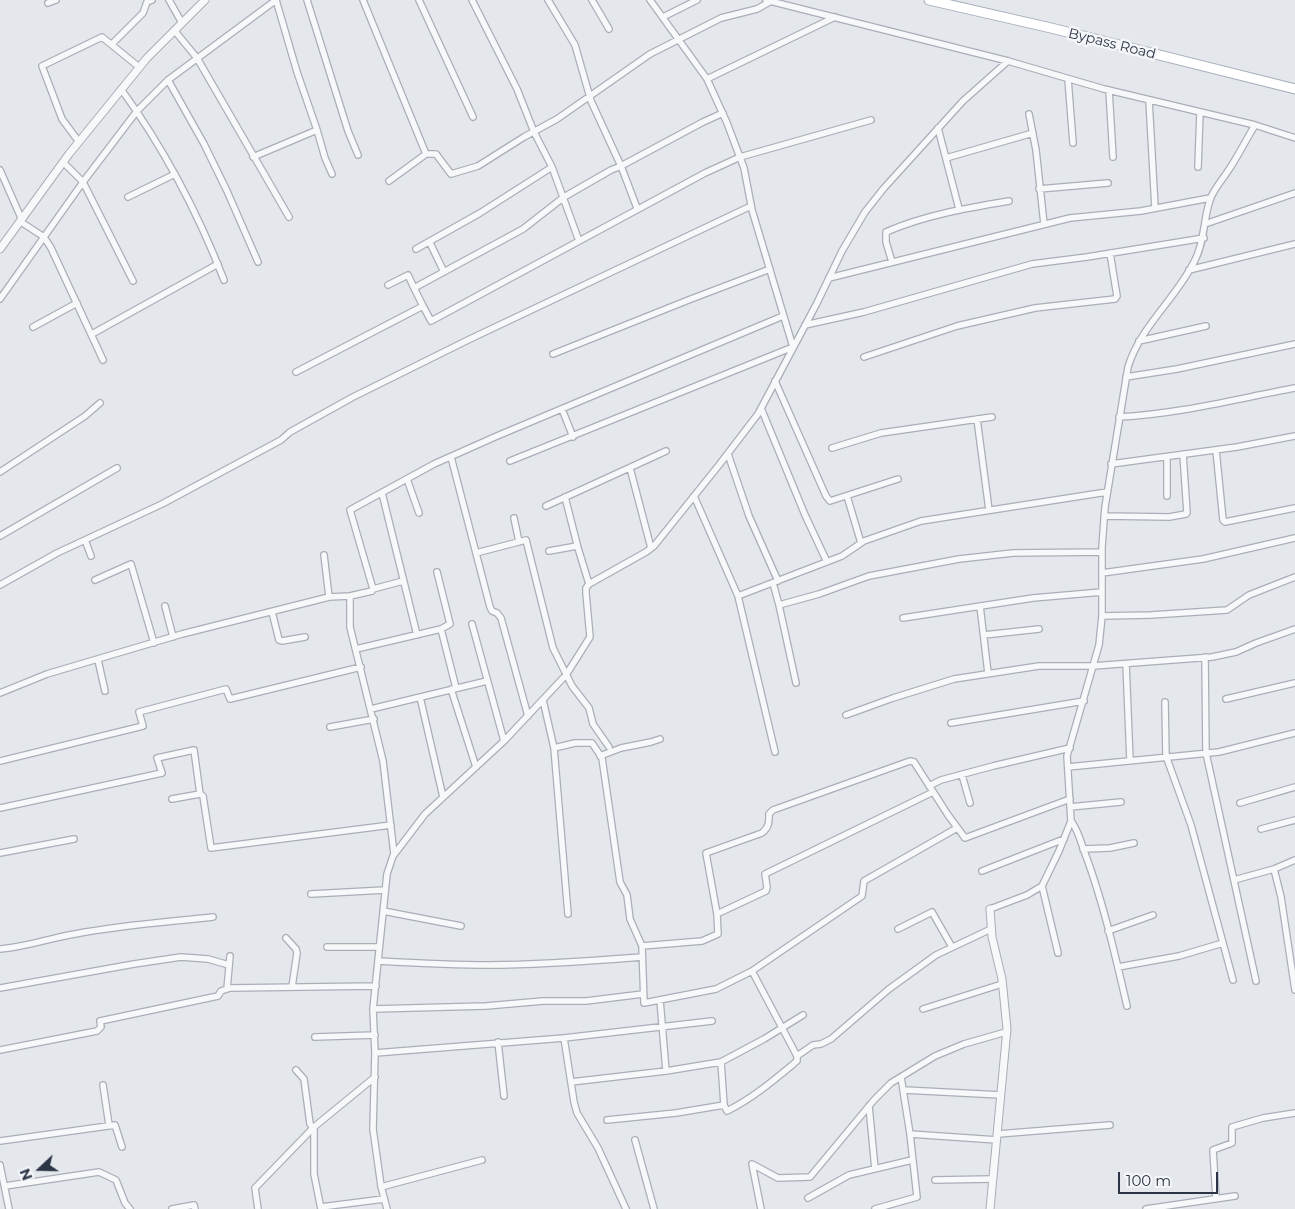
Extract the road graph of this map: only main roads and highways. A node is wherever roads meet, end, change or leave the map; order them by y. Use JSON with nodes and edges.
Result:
{"nodes":[{"id":1,"x":929,"y":0,"type":"edge"},
{"id":2,"x":1295,"y":89,"type":"edge"}],
"edges":[{"from":1,"to":2,"type":"main road","name":"Bypass Road"}]}
